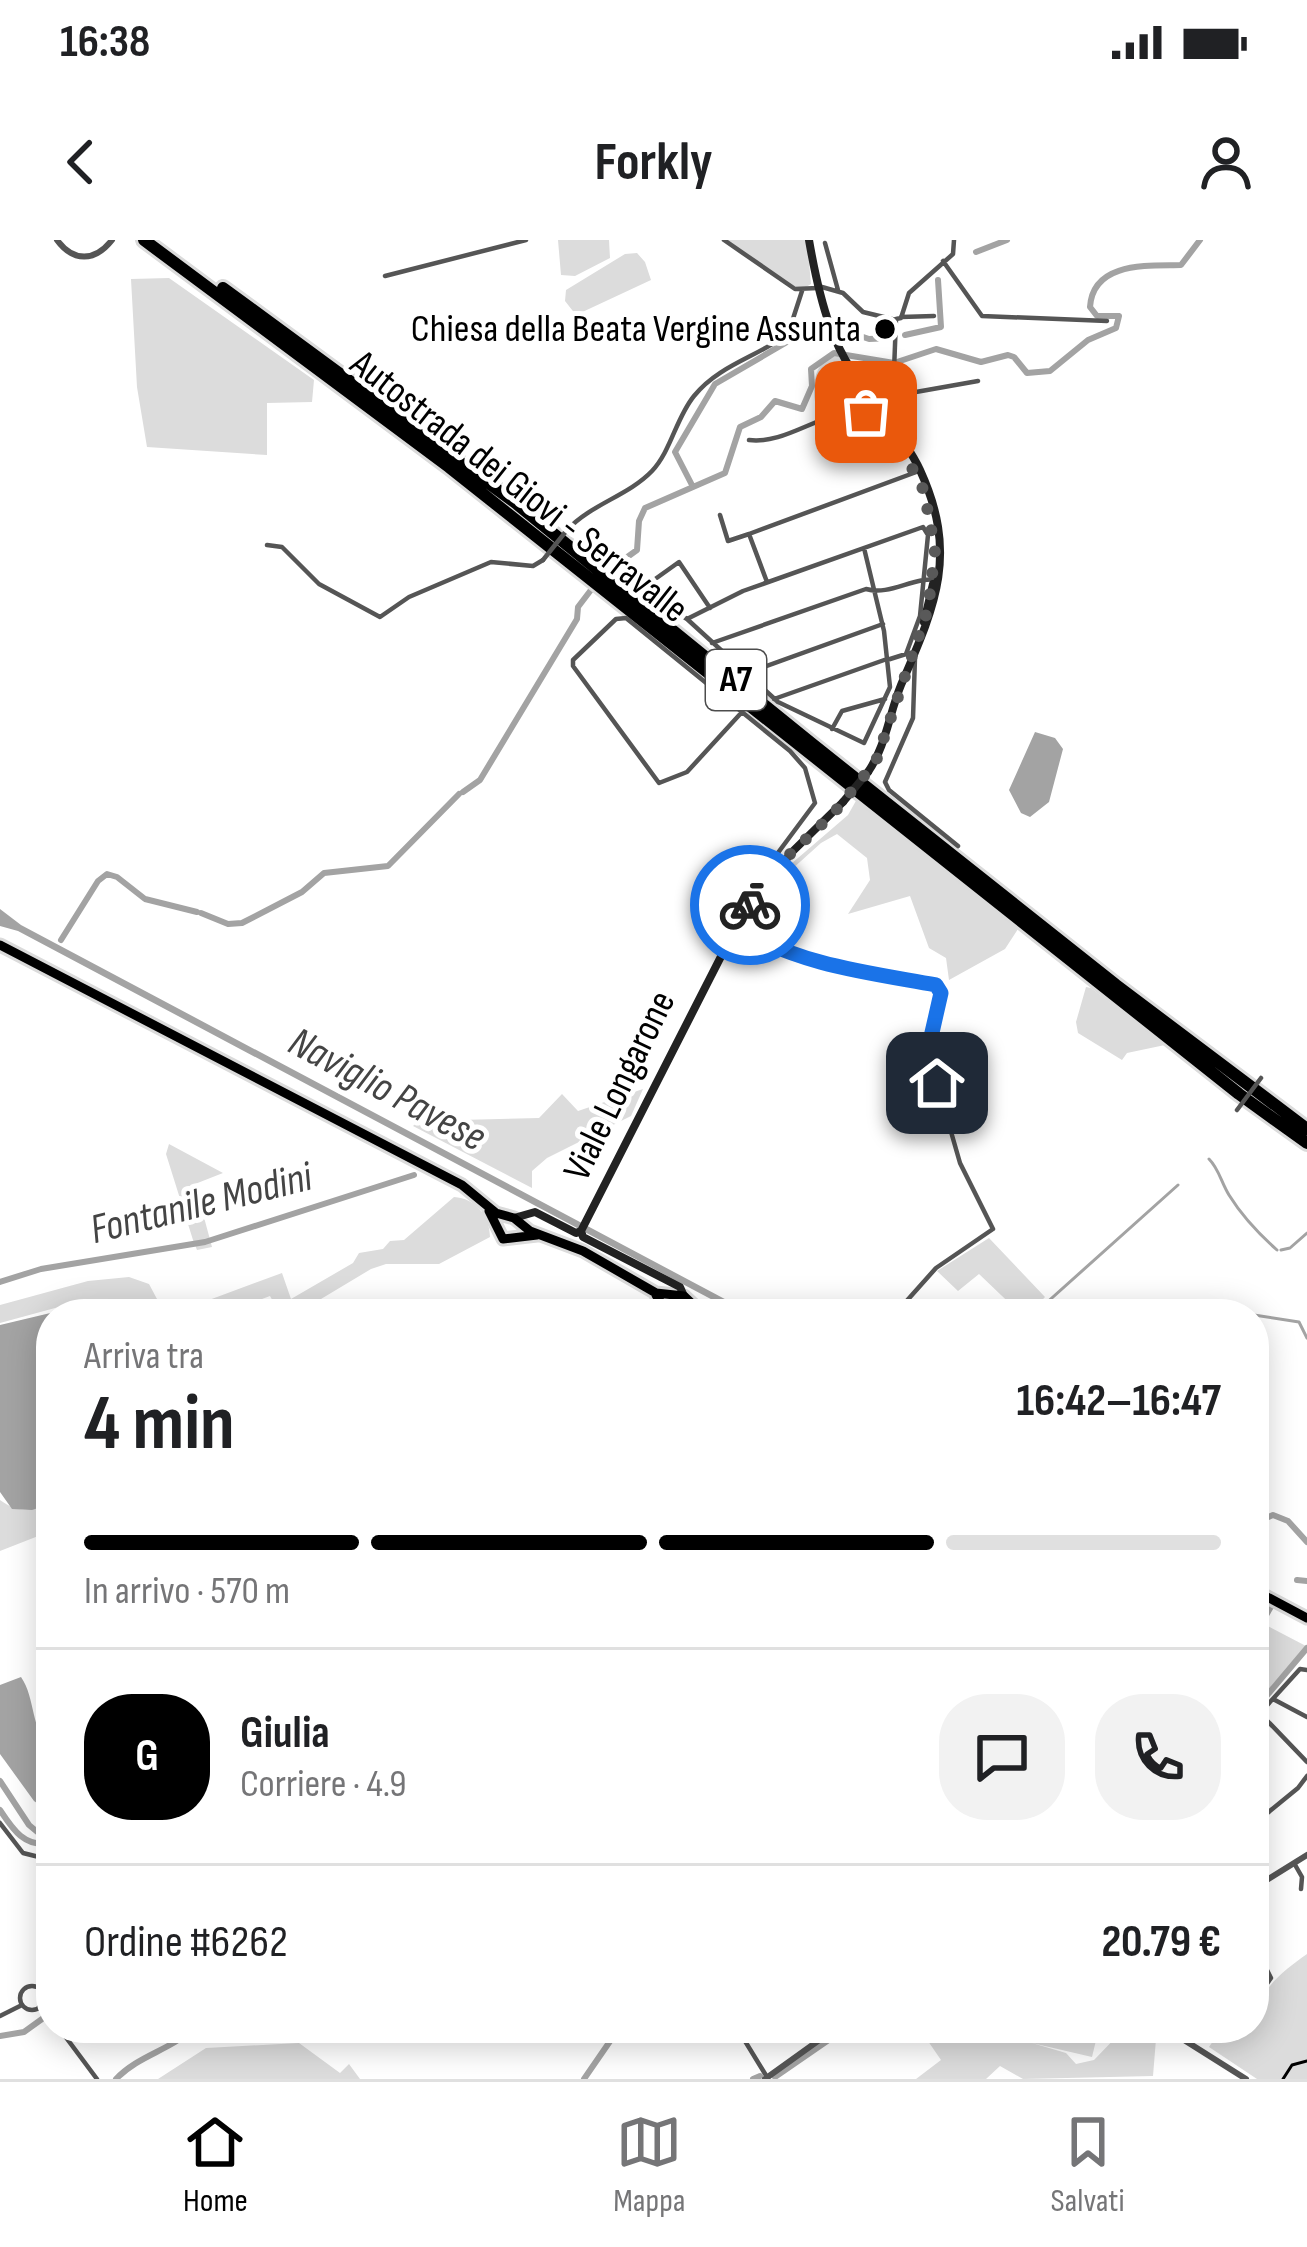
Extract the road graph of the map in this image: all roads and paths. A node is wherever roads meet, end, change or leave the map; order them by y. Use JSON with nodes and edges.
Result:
{"nodes":[{"id":1,"x":57,"y":240,"type":"edge"},
{"id":2,"x":144,"y":240,"type":"edge"},
{"id":3,"x":158,"y":240,"type":"edge"},
{"id":4,"x":526,"y":240,"type":"edge"},
{"id":5,"x":724,"y":240,"type":"edge"},
{"id":6,"x":809,"y":240,"type":"edge"},
{"id":7,"x":954,"y":240,"type":"edge"},
{"id":8,"x":110,"y":243,"type":"edge"},
{"id":9,"x":825,"y":243,"type":"edge"},
{"id":10,"x":943,"y":262,"type":"junction"},
{"id":11,"x":385,"y":276,"type":"dead end"},
{"id":12,"x":817,"y":284,"type":"junction"},
{"id":13,"x":837,"y":290,"type":"junction"},
{"id":14,"x":802,"y":291,"type":"junction"},
{"id":15,"x":823,"y":308,"type":"junction"},
{"id":16,"x":934,"y":316,"type":"dead end"},
{"id":17,"x":899,"y":320,"type":"junction"},
{"id":18,"x":1107,"y":321,"type":"dead end"},
{"id":19,"x":978,"y":381,"type":"dead end"},
{"id":20,"x":878,"y":406,"type":"junction"},
{"id":21,"x":748,"y":440,"type":"dead end"},
{"id":22,"x":918,"y":472,"type":"junction"},
{"id":23,"x":720,"y":515,"type":"dead end"},
{"id":24,"x":749,"y":534,"type":"junction"},
{"id":25,"x":267,"y":545,"type":"dead end"},
{"id":26,"x":864,"y":548,"type":"junction"},
{"id":27,"x":932,"y":579,"type":"junction"},
{"id":28,"x":767,"y":583,"type":"junction"},
{"id":29,"x":874,"y":591,"type":"junction"},
{"id":30,"x":710,"y":608,"type":"junction"},
{"id":31,"x":687,"y":620,"type":"junction"},
{"id":32,"x":883,"y":624,"type":"junction"},
{"id":33,"x":712,"y":644,"type":"junction"},
{"id":34,"x":913,"y":655,"type":"junction"},
{"id":35,"x":887,"y":660,"type":"junction"},
{"id":36,"x":744,"y":674,"type":"junction"},
{"id":37,"x":774,"y":699,"type":"junction"},
{"id":38,"x":885,"y":699,"type":"junction"},
{"id":39,"x":742,"y":712,"type":"junction"},
{"id":40,"x":832,"y":729,"type":"junction"},
{"id":41,"x":958,"y":846,"type":"dead end"},
{"id":42,"x":735,"y":928,"type":"junction"},
{"id":43,"x":0,"y":945,"type":"edge"},
{"id":44,"x":1261,"y":1078,"type":"dead end"},
{"id":45,"x":1237,"y":1110,"type":"dead end"},
{"id":46,"x":1307,"y":1129,"type":"edge"},
{"id":47,"x":1307,"y":1143,"type":"edge"},
{"id":48,"x":483,"y":1202,"type":"junction"},
{"id":49,"x":515,"y":1221,"type":"junction"},
{"id":50,"x":497,"y":1231,"type":"junction"},
{"id":51,"x":581,"y":1231,"type":"junction"},
{"id":52,"x":545,"y":1236,"type":"junction"},
{"id":53,"x":515,"y":1239,"type":"junction"},
{"id":54,"x":660,"y":1299,"type":"edge"},
{"id":55,"x":687,"y":1299,"type":"edge"},
{"id":56,"x":908,"y":1299,"type":"edge"},
{"id":57,"x":1269,"y":1598,"type":"edge"},
{"id":58,"x":1307,"y":1618,"type":"edge"},
{"id":59,"x":1304,"y":1669,"type":"edge"},
{"id":60,"x":1273,"y":1699,"type":"junction"},
{"id":61,"x":1269,"y":1703,"type":"edge"},
{"id":62,"x":1307,"y":1717,"type":"edge"},
{"id":63,"x":1269,"y":1722,"type":"edge"},
{"id":64,"x":1307,"y":1762,"type":"edge"},
{"id":65,"x":1307,"y":1776,"type":"edge"},
{"id":66,"x":1269,"y":1812,"type":"edge"},
{"id":67,"x":0,"y":1823,"type":"edge"},
{"id":68,"x":1307,"y":1855,"type":"edge"},
{"id":69,"x":36,"y":1856,"type":"edge"},
{"id":70,"x":1294,"y":1863,"type":"junction"},
{"id":71,"x":1269,"y":1879,"type":"edge"},
{"id":72,"x":1301,"y":1889,"type":"dead end"},
{"id":73,"x":36,"y":1990,"type":"edge"},
{"id":74,"x":22,"y":2005,"type":"junction"},
{"id":75,"x":36,"y":2008,"type":"edge"},
{"id":76,"x":0,"y":2016,"type":"edge"},
{"id":77,"x":70,"y":2043,"type":"edge"},
{"id":78,"x":746,"y":2043,"type":"edge"},
{"id":79,"x":815,"y":2043,"type":"edge"},
{"id":80,"x":1188,"y":2043,"type":"edge"},
{"id":81,"x":766,"y":2078,"type":"edge"},
{"id":82,"x":97,"y":2079,"type":"edge"},
{"id":83,"x":1243,"y":2079,"type":"edge"}],
"edges":[{"from":1,"to":8,"type":"street"},
{"from":2,"to":47,"type":"highway","name":"Autostrada dei Giovi - Serravalle","number":"A7"},
{"from":3,"to":46,"type":"highway","name":"Autostrada dei Giovi - Serravalle","number":"A7"},
{"from":4,"to":11,"type":"street"},
{"from":5,"to":14,"type":"street"},
{"from":6,"to":12,"type":"main road","name":"Viale Longarone"},
{"from":7,"to":10,"type":"street"},
{"from":9,"to":13,"type":"street"},
{"from":10,"to":17,"type":"street"},
{"from":10,"to":18,"type":"street"},
{"from":12,"to":13,"type":"street"},
{"from":12,"to":14,"type":"street"},
{"from":12,"to":15,"type":"main road","name":"Viale Longarone"},
{"from":13,"to":15,"type":"street"},
{"from":13,"to":17,"type":"street"},
{"from":14,"to":25,"type":"street","bridge":true},
{"from":15,"to":20,"type":"main road","name":"Viale Longarone"},
{"from":16,"to":17,"type":"street"},
{"from":17,"to":20,"type":"street"},
{"from":19,"to":20,"type":"street"},
{"from":20,"to":21,"type":"street"},
{"from":20,"to":22,"type":"main road","name":"Viale Longarone"},
{"from":22,"to":24,"type":"street"},
{"from":22,"to":27,"type":"main road","name":"Viale Longarone"},
{"from":23,"to":24,"type":"street"},
{"from":24,"to":28,"type":"street"},
{"from":26,"to":27,"type":"street"},
{"from":26,"to":28,"type":"street"},
{"from":26,"to":29,"type":"street"},
{"from":27,"to":29,"type":"street"},
{"from":27,"to":34,"type":"main road","name":"Viale Longarone"},
{"from":27,"to":35,"type":"street"},
{"from":28,"to":30,"type":"street"},
{"from":29,"to":32,"type":"street"},
{"from":29,"to":33,"type":"street"},
{"from":30,"to":31,"type":"street"},
{"from":30,"to":31,"type":"street"},
{"from":31,"to":33,"type":"street"},
{"from":32,"to":35,"type":"street"},
{"from":32,"to":36,"type":"street"},
{"from":33,"to":36,"type":"street"},
{"from":34,"to":41,"type":"street"},
{"from":34,"to":42,"type":"main road","name":"Viale Longarone","bridge":true},
{"from":35,"to":37,"type":"street"},
{"from":35,"to":38,"type":"street"},
{"from":36,"to":37,"type":"street"},
{"from":37,"to":40,"type":"street"},
{"from":38,"to":40,"type":"street"},
{"from":38,"to":40,"type":"street"},
{"from":39,"to":39,"type":"street"},
{"from":39,"to":42,"type":"street"},
{"from":42,"to":51,"type":"main road","name":"Viale Longarone"},
{"from":42,"to":56,"type":"street"},
{"from":43,"to":48,"type":"main road"},
{"from":44,"to":45,"type":"street","bridge":true},
{"from":48,"to":49,"type":"main road"},
{"from":48,"to":50,"type":"main road"},
{"from":49,"to":50,"type":"main road"},
{"from":49,"to":51,"type":"main road"},
{"from":49,"to":52,"type":"main road"},
{"from":49,"to":53,"type":"main road"},
{"from":50,"to":53,"type":"main road"},
{"from":51,"to":55,"type":"main road"},
{"from":52,"to":53,"type":"main road"},
{"from":52,"to":54,"type":"main road"},
{"from":57,"to":58,"type":"main road"},
{"from":59,"to":60,"type":"street"},
{"from":60,"to":61,"type":"street"},
{"from":60,"to":62,"type":"street"},
{"from":63,"to":64,"type":"street"},
{"from":65,"to":66,"type":"street"},
{"from":67,"to":69,"type":"street"},
{"from":68,"to":70,"type":"street"},
{"from":70,"to":71,"type":"street"},
{"from":70,"to":72,"type":"street"},
{"from":73,"to":74,"type":"street"},
{"from":74,"to":75,"type":"street"},
{"from":74,"to":76,"type":"street"},
{"from":77,"to":82,"type":"street"},
{"from":78,"to":81,"type":"street"},
{"from":79,"to":81,"type":"street"},
{"from":80,"to":83,"type":"street"}]}
